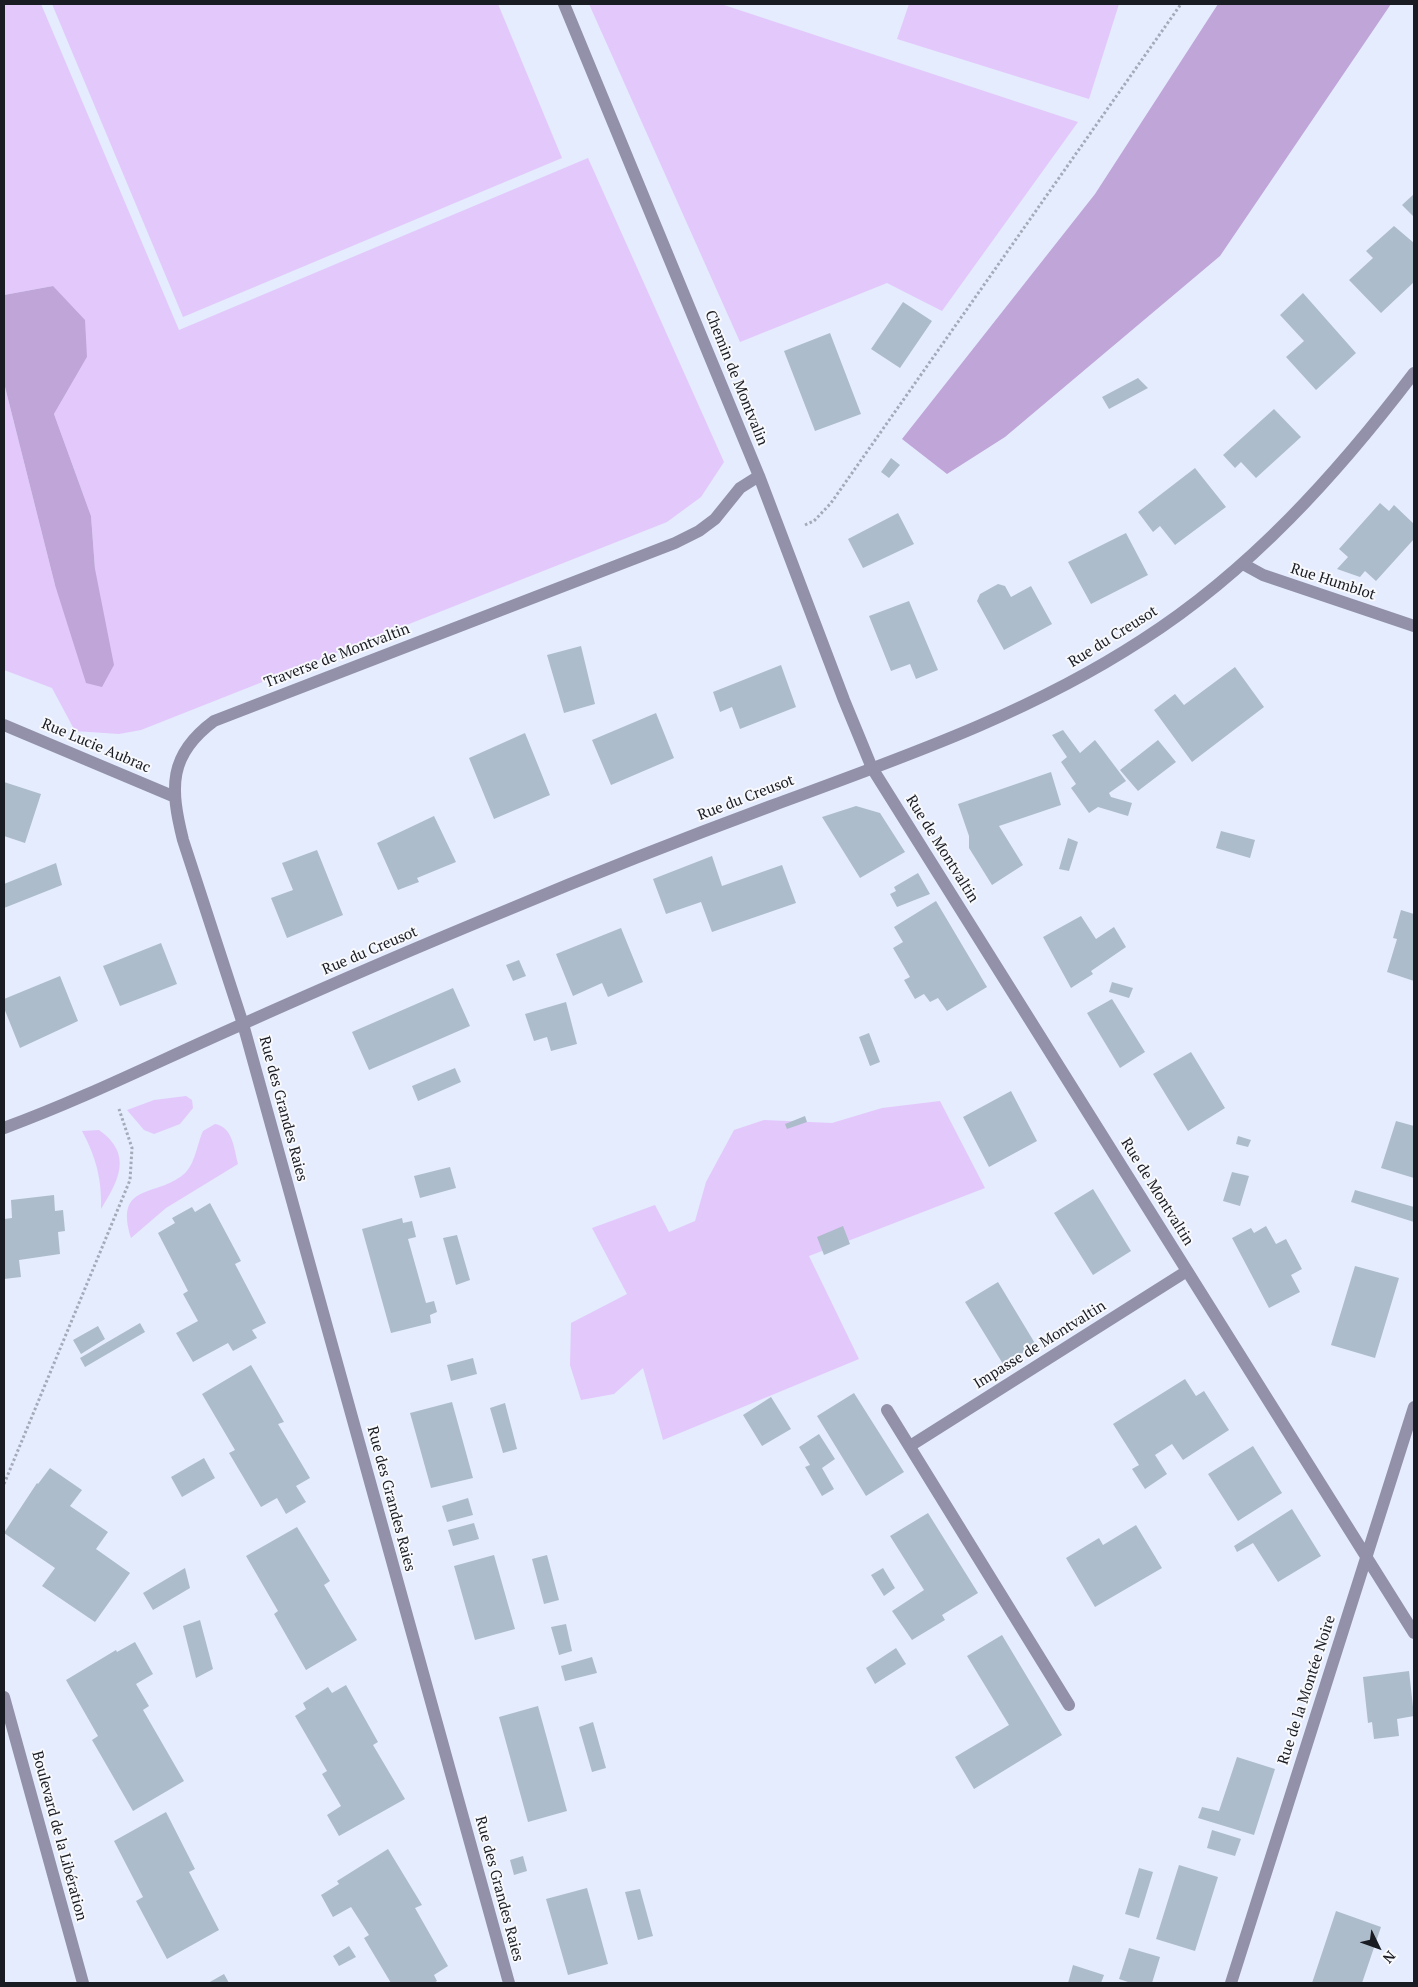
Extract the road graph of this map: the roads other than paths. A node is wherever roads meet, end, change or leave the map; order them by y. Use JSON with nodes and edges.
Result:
{"nodes":[{"id":1,"x":564,"y":4,"type":"edge"},
{"id":2,"x":1414,"y":373,"type":"edge"},
{"id":3,"x":759,"y":476,"type":"junction"},
{"id":4,"x":1243,"y":564,"type":"junction"},
{"id":5,"x":1414,"y":626,"type":"edge"},
{"id":6,"x":4,"y":725,"type":"edge"},
{"id":7,"x":872,"y":768,"type":"junction"},
{"id":8,"x":175,"y":797,"type":"junction"},
{"id":9,"x":242,"y":1024,"type":"junction"},
{"id":10,"x":4,"y":1128,"type":"edge"},
{"id":11,"x":1187,"y":1271,"type":"junction"},
{"id":12,"x":1414,"y":1407,"type":"edge"},
{"id":13,"x":887,"y":1410,"type":"dead end"},
{"id":14,"x":910,"y":1446,"type":"junction"},
{"id":15,"x":1366,"y":1556,"type":"junction"},
{"id":16,"x":1414,"y":1633,"type":"edge"},
{"id":17,"x":4,"y":1697,"type":"edge"},
{"id":18,"x":1068,"y":1705,"type":"dead end"},
{"id":19,"x":83,"y":1983,"type":"edge"},
{"id":20,"x":508,"y":1983,"type":"edge"},
{"id":21,"x":1231,"y":1983,"type":"edge"}],
"edges":[{"from":1,"to":3,"type":"street","name":"Chemin de Montvalin"},
{"from":2,"to":4,"type":"street","name":"Rue du Creusot"},
{"from":3,"to":7,"type":"street","name":"Chemin de Montvalin"},
{"from":3,"to":8,"type":"street","name":"Traverse de Montvaltin"},
{"from":4,"to":5,"type":"street","name":"Rue Humblot"},
{"from":4,"to":7,"type":"street","name":"Rue du Creusot"},
{"from":6,"to":8,"type":"street","name":"Rue Lucie Aubrac"},
{"from":7,"to":9,"type":"street","name":"Rue du Creusot"},
{"from":7,"to":11,"type":"street","name":"Rue de Montvaltin"},
{"from":8,"to":9,"type":"street","name":"Traverse de Montvaltin"},
{"from":9,"to":10,"type":"street","name":"Rue du Creusot"},
{"from":9,"to":20,"type":"street","name":"Rue des Grandes Raies"},
{"from":11,"to":14,"type":"street","name":"Impasse de Montvaltin"},
{"from":11,"to":15,"type":"street","name":"Rue de Montvaltin"},
{"from":12,"to":15,"type":"street","name":"Rue de la Montée Noire"},
{"from":13,"to":14,"type":"street"},
{"from":14,"to":18,"type":"street"},
{"from":15,"to":16,"type":"street","name":"Rue de Montvaltin"},
{"from":15,"to":21,"type":"street","name":"Rue de la Montée Noire"},
{"from":17,"to":19,"type":"street","name":"Boulevard de la Libération"}]}
